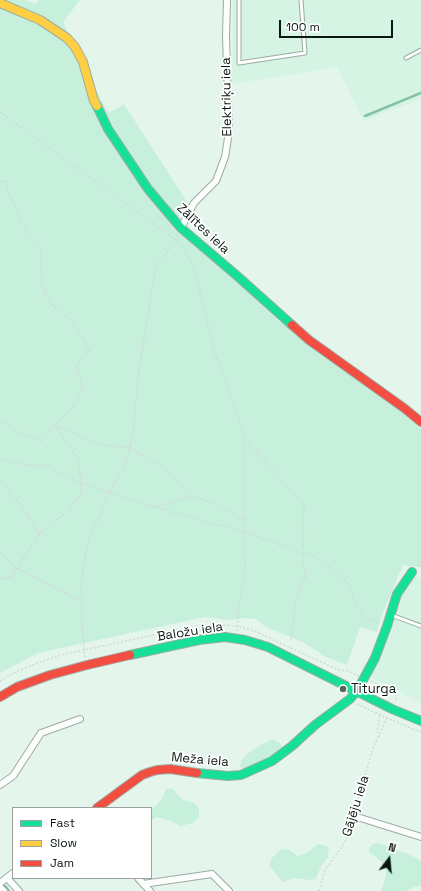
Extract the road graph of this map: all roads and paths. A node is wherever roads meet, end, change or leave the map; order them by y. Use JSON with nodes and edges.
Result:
{"nodes":[{"id":1,"x":227,"y":0,"type":"edge"},
{"id":2,"x":239,"y":0,"type":"edge"},
{"id":3,"x":300,"y":0,"type":"edge"},
{"id":4,"x":0,"y":3,"type":"edge"},
{"id":5,"x":421,"y":50,"type":"edge"},
{"id":6,"x":406,"y":58,"type":"dead end"},
{"id":7,"x":0,"y":112,"type":"edge"},
{"id":8,"x":0,"y":181,"type":"edge"},
{"id":9,"x":181,"y":228,"type":"junction"},
{"id":10,"x":176,"y":240,"type":"junction"},
{"id":11,"x":0,"y":419,"type":"edge"},
{"id":12,"x":421,"y":422,"type":"edge"},
{"id":13,"x":54,"y":425,"type":"junction"},
{"id":14,"x":244,"y":438,"type":"junction"},
{"id":15,"x":130,"y":448,"type":"junction"},
{"id":16,"x":0,"y":458,"type":"edge"},
{"id":17,"x":0,"y":481,"type":"edge"},
{"id":18,"x":81,"y":483,"type":"junction"},
{"id":19,"x":110,"y":493,"type":"junction"},
{"id":20,"x":193,"y":496,"type":"junction"},
{"id":21,"x":154,"y":507,"type":"junction"},
{"id":22,"x":244,"y":520,"type":"junction"},
{"id":23,"x":244,"y":532,"type":"junction"},
{"id":24,"x":39,"y":534,"type":"junction"},
{"id":25,"x":0,"y":552,"type":"edge"},
{"id":26,"x":303,"y":553,"type":"junction"},
{"id":27,"x":17,"y":568,"type":"junction"},
{"id":28,"x":412,"y":572,"type":"dead end"},
{"id":29,"x":0,"y":579,"type":"edge"},
{"id":30,"x":82,"y":602,"type":"junction"},
{"id":31,"x":390,"y":615,"type":"junction"},
{"id":32,"x":238,"y":626,"type":"junction"},
{"id":33,"x":387,"y":626,"type":"junction"},
{"id":34,"x":421,"y":626,"type":"edge"},
{"id":35,"x":237,"y":638,"type":"junction"},
{"id":36,"x":290,"y":640,"type":"dead end"},
{"id":37,"x":84,"y":650,"type":"junction"},
{"id":38,"x":87,"y":665,"type":"junction"},
{"id":39,"x":364,"y":678,"type":"junction"},
{"id":40,"x":0,"y":682,"type":"edge"},
{"id":41,"x":357,"y":691,"type":"junction"},
{"id":42,"x":0,"y":697,"type":"edge"},
{"id":43,"x":350,"y":698,"type":"junction"},
{"id":44,"x":392,"y":709,"type":"junction"},
{"id":45,"x":380,"y":715,"type":"junction"},
{"id":46,"x":387,"y":718,"type":"junction"},
{"id":47,"x":80,"y":719,"type":"dead end"},
{"id":48,"x":421,"y":721,"type":"edge"},
{"id":49,"x":421,"y":732,"type":"edge"},
{"id":50,"x":379,"y":737,"type":"junction"},
{"id":51,"x":0,"y":785,"type":"edge"},
{"id":52,"x":98,"y":807,"type":"edge"},
{"id":53,"x":354,"y":816,"type":"junction"},
{"id":54,"x":421,"y":837,"type":"edge"},
{"id":55,"x":12,"y":874,"type":"edge"},
{"id":56,"x":7,"y":878,"type":"junction"},
{"id":57,"x":139,"y":879,"type":"edge"},
{"id":58,"x":0,"y":883,"type":"edge"},
{"id":59,"x":143,"y":884,"type":"junction"},
{"id":60,"x":0,"y":887,"type":"edge"},
{"id":61,"x":4,"y":891,"type":"edge"},
{"id":62,"x":18,"y":891,"type":"edge"},
{"id":63,"x":150,"y":891,"type":"edge"},
{"id":64,"x":229,"y":891,"type":"edge"},
{"id":65,"x":319,"y":891,"type":"edge"}],
"edges":[{"from":1,"to":9,"type":"street","name":"Elektriķu iela"},
{"from":2,"to":3,"type":"lane"},
{"from":4,"to":9,"type":"street","name":"Zālītes iela"},
{"from":5,"to":6,"type":"lane"},
{"from":7,"to":10,"type":"path"},
{"from":8,"to":13,"type":"path"},
{"from":9,"to":10,"type":"path"},
{"from":9,"to":12,"type":"street","name":"Zālītes iela"},
{"from":10,"to":14,"type":"path"},
{"from":10,"to":15,"type":"path"},
{"from":11,"to":13,"type":"path"},
{"from":13,"to":15,"type":"path"},
{"from":13,"to":18,"type":"path"},
{"from":14,"to":22,"type":"path"},
{"from":14,"to":26,"type":"path"},
{"from":15,"to":19,"type":"path"},
{"from":15,"to":20,"type":"path"},
{"from":16,"to":18,"type":"path"},
{"from":17,"to":24,"type":"path"},
{"from":18,"to":19,"type":"path"},
{"from":18,"to":24,"type":"path"},
{"from":19,"to":21,"type":"path"},
{"from":19,"to":30,"type":"path"},
{"from":20,"to":21,"type":"path"},
{"from":20,"to":22,"type":"path"},
{"from":21,"to":23,"type":"path"},
{"from":22,"to":23,"type":"path"},
{"from":23,"to":26,"type":"path"},
{"from":23,"to":32,"type":"path"},
{"from":24,"to":27,"type":"path"},
{"from":25,"to":27,"type":"path"},
{"from":26,"to":33,"type":"path"},
{"from":26,"to":36,"type":"path"},
{"from":27,"to":29,"type":"path"},
{"from":27,"to":30,"type":"path"},
{"from":28,"to":31,"type":"street","name":"Meža iela"},
{"from":30,"to":37,"type":"path"},
{"from":31,"to":33,"type":"street","name":"Meža iela"},
{"from":31,"to":34,"type":"lane"},
{"from":32,"to":35,"type":"path"},
{"from":32,"to":37,"type":"path"},
{"from":32,"to":39,"type":"path"},
{"from":33,"to":39,"type":"street","name":"Meža iela"},
{"from":35,"to":38,"type":"street","name":"Baložu iela"},
{"from":35,"to":41,"type":"street","name":"Baložu iela"},
{"from":37,"to":38,"type":"path"},
{"from":37,"to":40,"type":"path"},
{"from":38,"to":42,"type":"street","name":"Baložu iela"},
{"from":39,"to":41,"type":"street","name":"Meža iela"},
{"from":39,"to":44,"type":"path"},
{"from":41,"to":43,"type":"street","name":"Meža iela"},
{"from":41,"to":44,"type":"street","name":"Baložu iela"},
{"from":43,"to":45,"type":"path"},
{"from":43,"to":52,"type":"street","name":"Meža iela"},
{"from":44,"to":48,"type":"street","name":"Baložu iela"},
{"from":45,"to":46,"type":"path"},
{"from":45,"to":50,"type":"path"},
{"from":46,"to":49,"type":"path"},
{"from":46,"to":50,"type":"path","name":"Gājēju iela"},
{"from":47,"to":51,"type":"street"},
{"from":50,"to":53,"type":"path","name":"Gājēju iela"},
{"from":53,"to":54,"type":"street"},
{"from":53,"to":65,"type":"path","name":"Gājēju iela"},
{"from":55,"to":56,"type":"street"},
{"from":56,"to":58,"type":"street"},
{"from":56,"to":62,"type":"street"},
{"from":57,"to":59,"type":"street"},
{"from":59,"to":63,"type":"street"},
{"from":59,"to":64,"type":"street"},
{"from":60,"to":61,"type":"street"}]}
